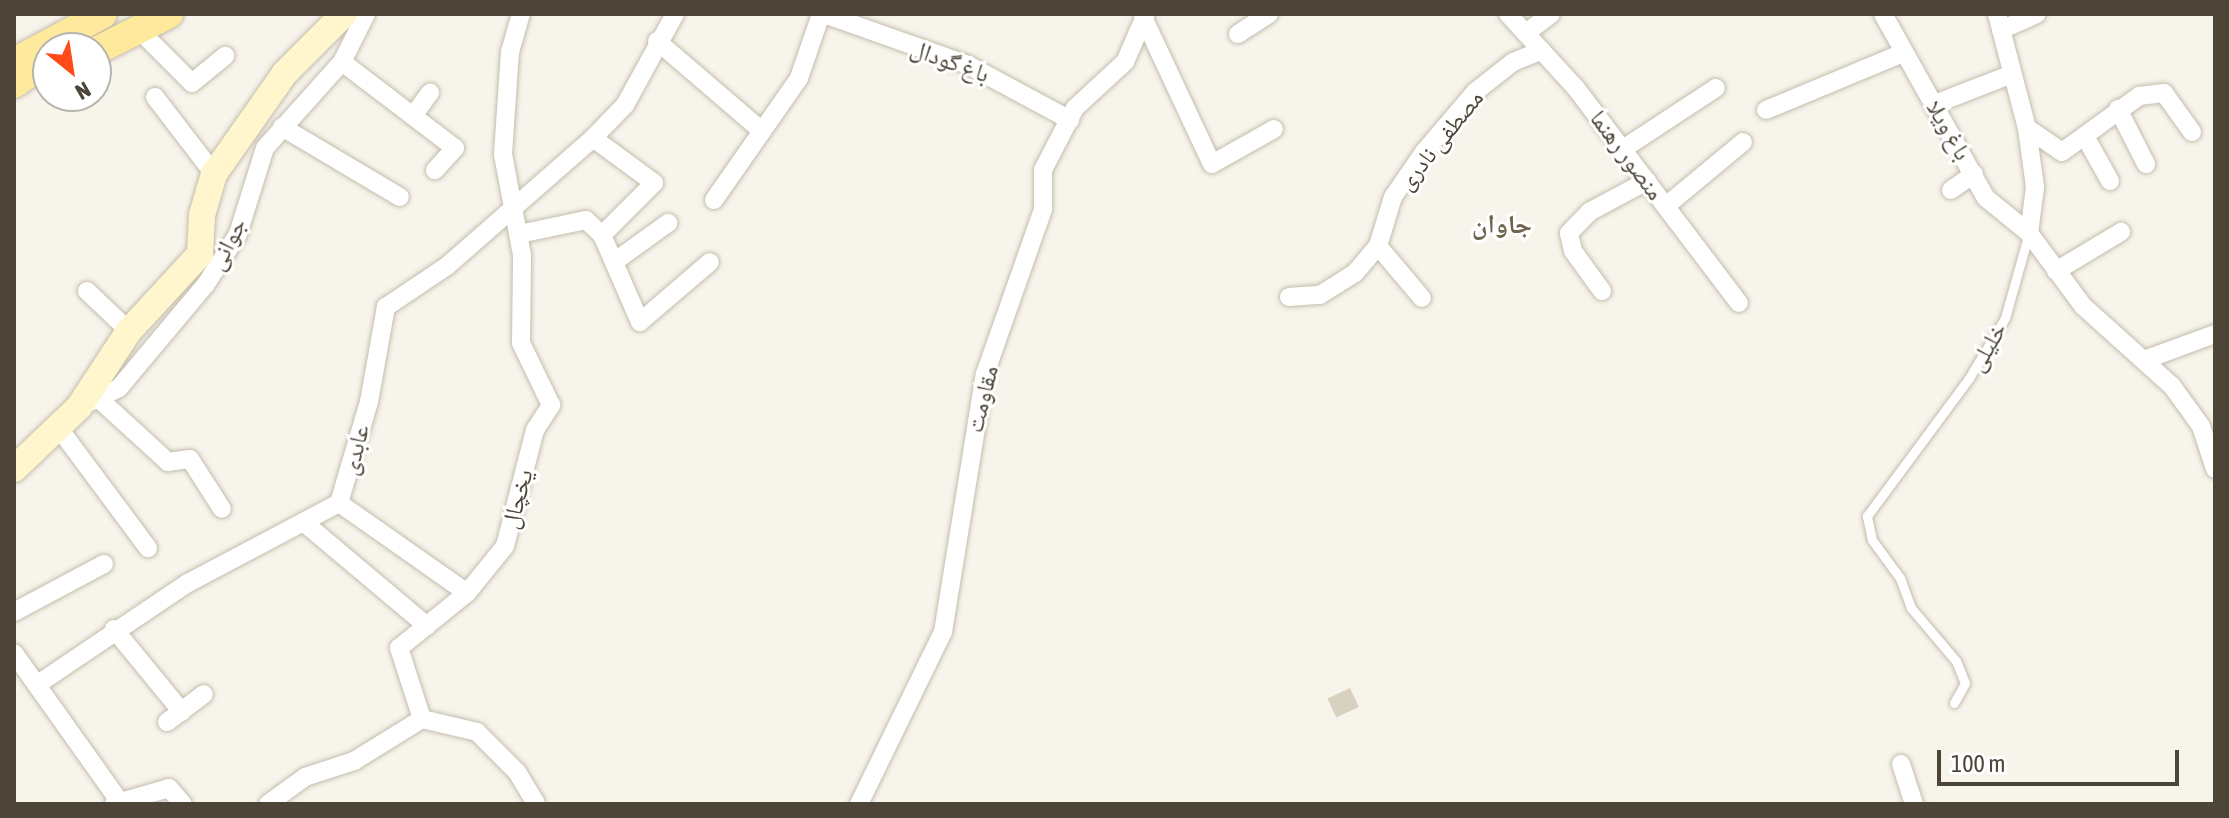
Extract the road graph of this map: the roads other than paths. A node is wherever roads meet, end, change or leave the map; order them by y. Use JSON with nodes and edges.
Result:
{"nodes":[{"id":1,"x":103,"y":14,"type":"edge"},
{"id":2,"x":169,"y":14,"type":"edge"},
{"id":3,"x":344,"y":14,"type":"edge"},
{"id":4,"x":366,"y":14,"type":"edge"},
{"id":5,"x":521,"y":14,"type":"edge"},
{"id":6,"x":675,"y":14,"type":"edge"},
{"id":7,"x":823,"y":14,"type":"edge"},
{"id":8,"x":1269,"y":14,"type":"edge"},
{"id":9,"x":1508,"y":14,"type":"edge"},
{"id":10,"x":1551,"y":14,"type":"edge"},
{"id":11,"x":1883,"y":14,"type":"edge"},
{"id":12,"x":2037,"y":14,"type":"edge"},
{"id":13,"x":1143,"y":15,"type":"edge"},
{"id":14,"x":1999,"y":22,"type":"edge"},
{"id":15,"x":76,"y":32,"type":"edge"},
{"id":16,"x":121,"y":33,"type":"edge"},
{"id":17,"x":1526,"y":33,"type":"junction"},
{"id":18,"x":1238,"y":34,"type":"dead end"},
{"id":19,"x":657,"y":41,"type":"junction"},
{"id":20,"x":1542,"y":50,"type":"junction"},
{"id":21,"x":1903,"y":53,"type":"junction"},
{"id":22,"x":225,"y":56,"type":"dead end"},
{"id":23,"x":342,"y":62,"type":"junction"},
{"id":24,"x":32,"y":66,"type":"edge"},
{"id":25,"x":2012,"y":74,"type":"junction"},
{"id":26,"x":14,"y":84,"type":"edge"},
{"id":27,"x":32,"y":84,"type":"edge"},
{"id":28,"x":1716,"y":88,"type":"dead end"},
{"id":29,"x":430,"y":93,"type":"dead end"},
{"id":30,"x":14,"y":94,"type":"edge"},
{"id":31,"x":155,"y":97,"type":"dead end"},
{"id":32,"x":1935,"y":104,"type":"junction"},
{"id":33,"x":2118,"y":109,"type":"junction"},
{"id":34,"x":1766,"y":110,"type":"dead end"},
{"id":35,"x":413,"y":116,"type":"junction"},
{"id":36,"x":1070,"y":120,"type":"junction"},
{"id":37,"x":282,"y":127,"type":"junction"},
{"id":38,"x":2027,"y":128,"type":"junction"},
{"id":39,"x":1274,"y":129,"type":"dead end"},
{"id":40,"x":762,"y":131,"type":"junction"},
{"id":41,"x":2192,"y":132,"type":"dead end"},
{"id":42,"x":593,"y":138,"type":"junction"},
{"id":43,"x":2087,"y":140,"type":"junction"},
{"id":44,"x":1743,"y":142,"type":"dead end"},
{"id":45,"x":1623,"y":149,"type":"junction"},
{"id":46,"x":2146,"y":164,"type":"dead end"},
{"id":47,"x":435,"y":170,"type":"dead end"},
{"id":48,"x":214,"y":174,"type":"junction"},
{"id":49,"x":1974,"y":174,"type":"junction"},
{"id":50,"x":1647,"y":181,"type":"junction"},
{"id":51,"x":2110,"y":181,"type":"dead end"},
{"id":52,"x":1951,"y":190,"type":"dead end"},
{"id":53,"x":400,"y":197,"type":"dead end"},
{"id":54,"x":714,"y":200,"type":"dead end"},
{"id":55,"x":515,"y":204,"type":"junction"},
{"id":56,"x":1666,"y":206,"type":"junction"},
{"id":57,"x":668,"y":223,"type":"dead end"},
{"id":58,"x":2121,"y":232,"type":"dead end"},
{"id":59,"x":2029,"y":233,"type":"junction"},
{"id":60,"x":519,"y":234,"type":"junction"},
{"id":61,"x":602,"y":235,"type":"junction"},
{"id":62,"x":1378,"y":246,"type":"junction"},
{"id":63,"x":614,"y":262,"type":"junction"},
{"id":64,"x":710,"y":262,"type":"dead end"},
{"id":65,"x":2056,"y":271,"type":"junction"},
{"id":66,"x":87,"y":291,"type":"dead end"},
{"id":67,"x":1602,"y":291,"type":"dead end"},
{"id":68,"x":1289,"y":297,"type":"dead end"},
{"id":69,"x":1422,"y":298,"type":"dead end"},
{"id":70,"x":1739,"y":303,"type":"dead end"},
{"id":71,"x":129,"y":331,"type":"junction"},
{"id":72,"x":2215,"y":334,"type":"edge"},
{"id":73,"x":2147,"y":359,"type":"junction"},
{"id":74,"x":88,"y":402,"type":"junction"},
{"id":75,"x":58,"y":427,"type":"junction"},
{"id":76,"x":14,"y":469,"type":"edge"},
{"id":77,"x":2215,"y":469,"type":"edge"},
{"id":78,"x":339,"y":503,"type":"junction"},
{"id":79,"x":222,"y":509,"type":"dead end"},
{"id":80,"x":307,"y":525,"type":"junction"},
{"id":81,"x":148,"y":548,"type":"dead end"},
{"id":82,"x":104,"y":564,"type":"dead end"},
{"id":83,"x":467,"y":593,"type":"junction"},
{"id":84,"x":14,"y":612,"type":"edge"},
{"id":85,"x":427,"y":626,"type":"junction"},
{"id":86,"x":114,"y":629,"type":"junction"},
{"id":87,"x":14,"y":653,"type":"edge"},
{"id":88,"x":38,"y":684,"type":"junction"},
{"id":89,"x":204,"y":694,"type":"dead end"},
{"id":90,"x":1954,"y":703,"type":"dead end"},
{"id":91,"x":422,"y":719,"type":"junction"},
{"id":92,"x":1901,"y":764,"type":"dead end"},
{"id":93,"x":116,"y":803,"type":"edge"},
{"id":94,"x":183,"y":804,"type":"edge"},
{"id":95,"x":268,"y":804,"type":"edge"},
{"id":96,"x":536,"y":804,"type":"edge"},
{"id":97,"x":859,"y":804,"type":"edge"},
{"id":98,"x":1914,"y":804,"type":"edge"}],
"edges":[{"from":1,"to":15,"type":"main road"},
{"from":2,"to":16,"type":"main road"},
{"from":3,"to":48,"type":"street","name":"جوانی"},
{"from":4,"to":23,"type":"street","name":"جوانی"},
{"from":5,"to":55,"type":"street","name":"یخچال"},
{"from":6,"to":19,"type":"street","name":"عابدی"},
{"from":7,"to":36,"type":"street","name":"باغ گودال"},
{"from":7,"to":40,"type":"street"},
{"from":8,"to":18,"type":"street"},
{"from":9,"to":17,"type":"street","name":"منصور رهنما"},
{"from":10,"to":17,"type":"street"},
{"from":11,"to":21,"type":"street","name":"باغ ویلا"},
{"from":12,"to":14,"type":"street"},
{"from":13,"to":36,"type":"street","name":"مقاومت"},
{"from":13,"to":39,"type":"street"},
{"from":14,"to":25,"type":"street"},
{"from":16,"to":22,"type":"street"},
{"from":17,"to":20,"type":"street","name":"منصور رهنما"},
{"from":19,"to":40,"type":"street"},
{"from":19,"to":42,"type":"street","name":"عابدی"},
{"from":20,"to":45,"type":"street","name":"منصور رهنما"},
{"from":20,"to":62,"type":"street","name":"مصطفی نادری"},
{"from":21,"to":32,"type":"street","name":"باغ ویلا"},
{"from":21,"to":34,"type":"street"},
{"from":23,"to":35,"type":"street"},
{"from":23,"to":37,"type":"street","name":"جوانی"},
{"from":24,"to":26,"type":"main road"},
{"from":25,"to":32,"type":"street"},
{"from":25,"to":38,"type":"street"},
{"from":27,"to":30,"type":"main road"},
{"from":28,"to":45,"type":"street"},
{"from":29,"to":35,"type":"street"},
{"from":31,"to":48,"type":"street"},
{"from":32,"to":49,"type":"street","name":"باغ ویلا"},
{"from":33,"to":41,"type":"street"},
{"from":33,"to":43,"type":"street"},
{"from":33,"to":46,"type":"street"},
{"from":35,"to":47,"type":"street"},
{"from":36,"to":97,"type":"street","name":"مقاومت"},
{"from":37,"to":53,"type":"street"},
{"from":37,"to":74,"type":"street","name":"جوانی"},
{"from":38,"to":43,"type":"street"},
{"from":38,"to":59,"type":"street"},
{"from":40,"to":54,"type":"street"},
{"from":42,"to":55,"type":"street","name":"عابدی"},
{"from":42,"to":61,"type":"street"},
{"from":43,"to":51,"type":"street"},
{"from":44,"to":56,"type":"street"},
{"from":45,"to":50,"type":"street","name":"منصور رهنما"},
{"from":48,"to":71,"type":"street","name":"جوانی"},
{"from":49,"to":52,"type":"street"},
{"from":49,"to":59,"type":"street","name":"باغ ویلا"},
{"from":50,"to":56,"type":"street","name":"منصور رهنما"},
{"from":50,"to":67,"type":"street"},
{"from":55,"to":60,"type":"street","name":"یخچال"},
{"from":55,"to":78,"type":"street","name":"عابدی"},
{"from":56,"to":70,"type":"street","name":"منصور رهنما"},
{"from":57,"to":63,"type":"street"},
{"from":58,"to":65,"type":"street"},
{"from":59,"to":65,"type":"street"},
{"from":59,"to":90,"type":"lane","name":"خلیلی"},
{"from":60,"to":61,"type":"street"},
{"from":60,"to":83,"type":"street","name":"یخچال"},
{"from":61,"to":63,"type":"street"},
{"from":62,"to":68,"type":"street","name":"مصطفی نادری"},
{"from":62,"to":69,"type":"street"},
{"from":63,"to":64,"type":"street"},
{"from":65,"to":73,"type":"street"},
{"from":66,"to":71,"type":"street"},
{"from":71,"to":74,"type":"street","name":"جوانی"},
{"from":72,"to":73,"type":"street"},
{"from":73,"to":77,"type":"street"},
{"from":74,"to":75,"type":"street","name":"جوانی"},
{"from":74,"to":79,"type":"street"},
{"from":75,"to":76,"type":"street","name":"جوانی"},
{"from":75,"to":81,"type":"street"},
{"from":78,"to":80,"type":"street","name":"عابدی"},
{"from":78,"to":83,"type":"street"},
{"from":80,"to":85,"type":"street"},
{"from":80,"to":86,"type":"street","name":"عابدی"},
{"from":82,"to":84,"type":"street"},
{"from":83,"to":85,"type":"street","name":"یخچال"},
{"from":85,"to":91,"type":"street","name":"یخچال"},
{"from":86,"to":88,"type":"street","name":"عابدی"},
{"from":86,"to":89,"type":"street"},
{"from":87,"to":88,"type":"street"},
{"from":88,"to":93,"type":"street"},
{"from":91,"to":95,"type":"street"},
{"from":91,"to":96,"type":"street"},
{"from":92,"to":98,"type":"street"},
{"from":93,"to":94,"type":"street"}]}
